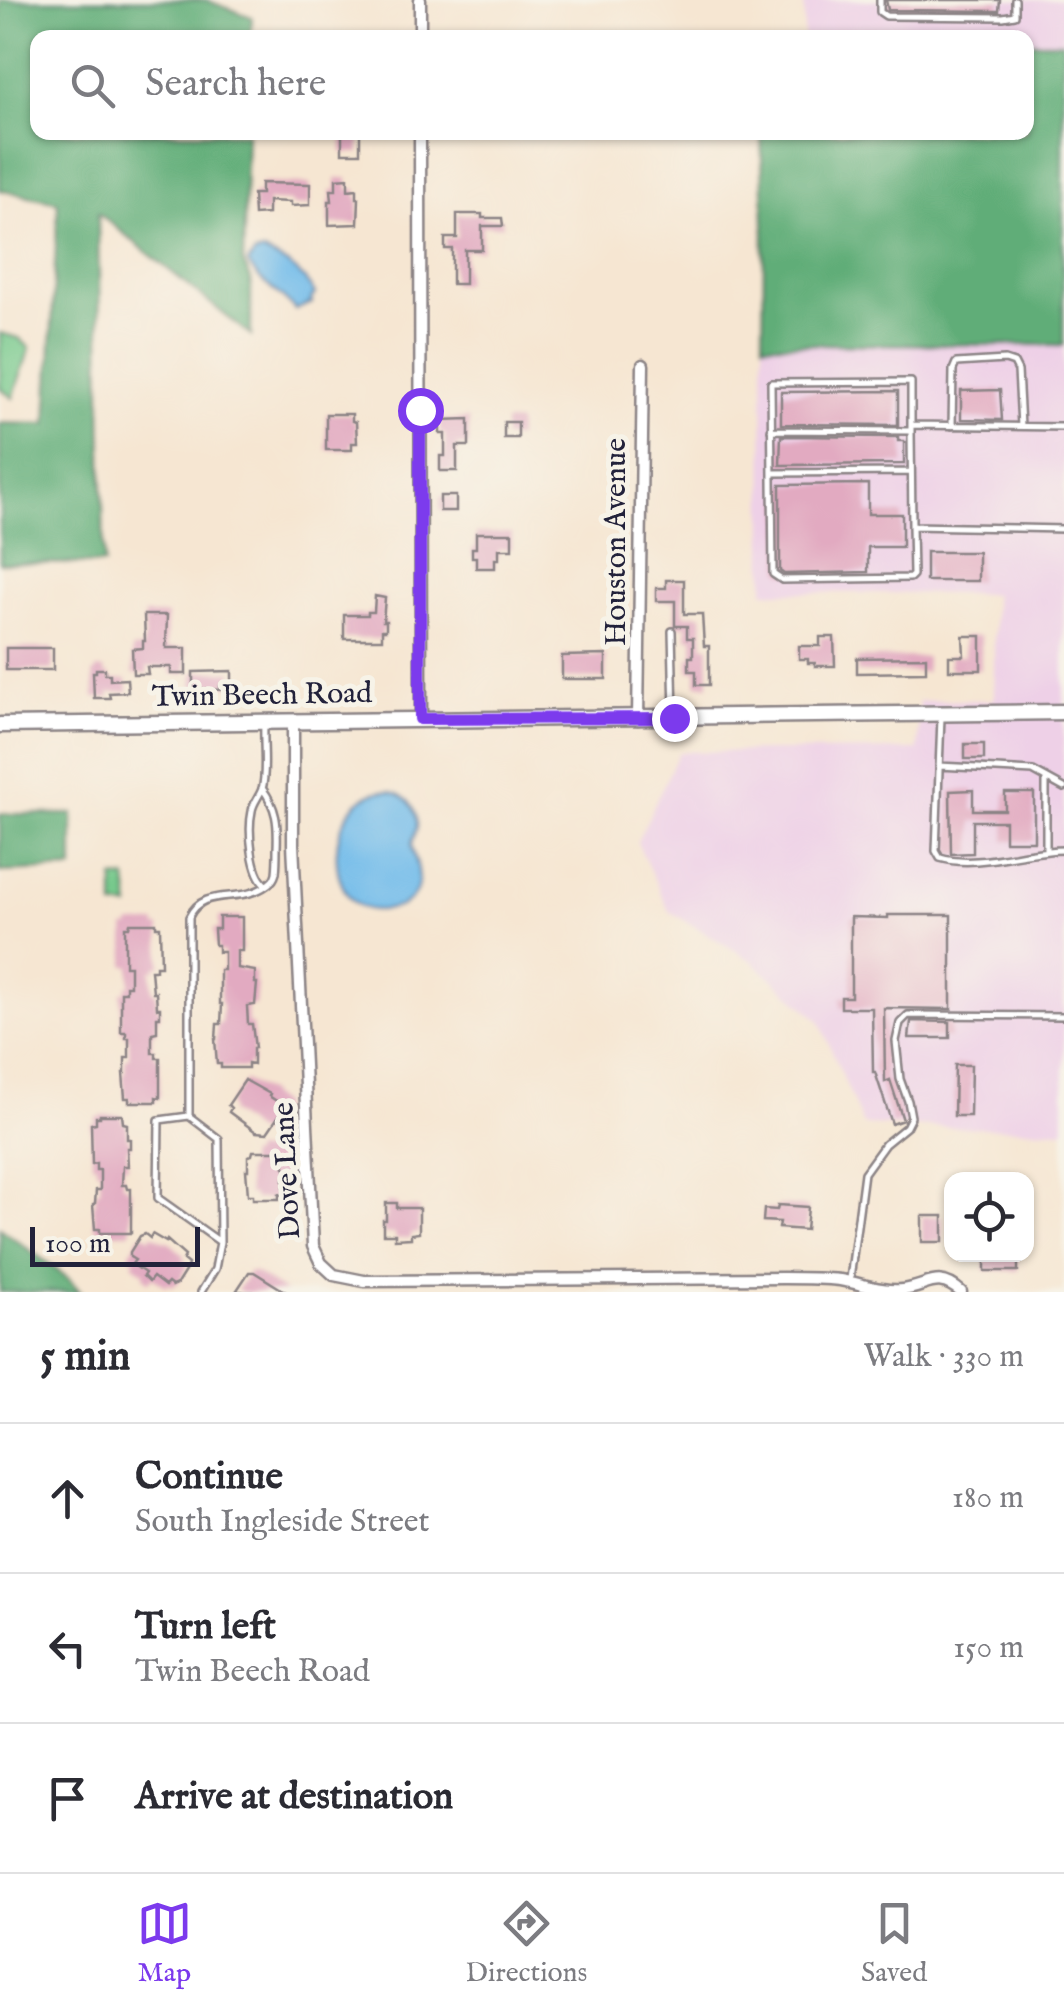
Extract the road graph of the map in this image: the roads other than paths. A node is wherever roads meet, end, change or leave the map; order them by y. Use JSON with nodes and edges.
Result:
{"nodes":[{"id":1,"x":420,"y":0,"type":"edge"},
{"id":2,"x":880,"y":0,"type":"edge"},
{"id":3,"x":1015,"y":0,"type":"edge"},
{"id":4,"x":420,"y":30,"type":"edge"},
{"id":5,"x":420,"y":140,"type":"edge"},
{"id":6,"x":643,"y":365,"type":"dead end"},
{"id":7,"x":952,"y":426,"type":"junction"},
{"id":8,"x":1020,"y":426,"type":"junction"},
{"id":9,"x":1064,"y":426,"type":"edge"},
{"id":10,"x":911,"y":428,"type":"junction"},
{"id":11,"x":771,"y":430,"type":"junction"},
{"id":12,"x":912,"y":472,"type":"junction"},
{"id":13,"x":772,"y":473,"type":"junction"},
{"id":14,"x":912,"y":526,"type":"junction"},
{"id":15,"x":1064,"y":528,"type":"edge"},
{"id":16,"x":672,"y":631,"type":"dead end"},
{"id":17,"x":1064,"y":712,"type":"edge"},
{"id":18,"x":942,"y":714,"type":"junction"},
{"id":19,"x":674,"y":718,"type":"junction"},
{"id":20,"x":420,"y":719,"type":"junction"},
{"id":21,"x":638,"y":719,"type":"junction"},
{"id":22,"x":264,"y":724,"type":"junction"},
{"id":23,"x":293,"y":724,"type":"junction"},
{"id":24,"x":0,"y":726,"type":"edge"},
{"id":25,"x":940,"y":766,"type":"junction"},
{"id":26,"x":1046,"y":778,"type":"junction"},
{"id":27,"x":262,"y":788,"type":"junction"},
{"id":28,"x":1064,"y":788,"type":"edge"},
{"id":29,"x":1046,"y":850,"type":"junction"},
{"id":30,"x":1064,"y":850,"type":"edge"},
{"id":31,"x":266,"y":885,"type":"junction"},
{"id":32,"x":1064,"y":1016,"type":"edge"},
{"id":33,"x":189,"y":1116,"type":"junction"},
{"id":34,"x":220,"y":1242,"type":"junction"},
{"id":35,"x":654,"y":1278,"type":"junction"},
{"id":36,"x":627,"y":1279,"type":"junction"},
{"id":37,"x":850,"y":1282,"type":"junction"},
{"id":38,"x":201,"y":1292,"type":"edge"},
{"id":39,"x":627,"y":1292,"type":"edge"},
{"id":40,"x":654,"y":1292,"type":"edge"},
{"id":41,"x":961,"y":1292,"type":"edge"}],
"edges":[{"from":1,"to":4,"type":"street"},
{"from":2,"to":3,"type":"lane"},
{"from":5,"to":20,"type":"street"},
{"from":6,"to":21,"type":"street","name":"Houston Avenue"},
{"from":7,"to":8,"type":"lane"},
{"from":7,"to":8,"type":"lane"},
{"from":7,"to":10,"type":"lane"},
{"from":8,"to":9,"type":"lane"},
{"from":10,"to":11,"type":"lane"},
{"from":10,"to":11,"type":"lane"},
{"from":10,"to":12,"type":"lane"},
{"from":11,"to":13,"type":"lane"},
{"from":12,"to":13,"type":"lane"},
{"from":12,"to":14,"type":"lane"},
{"from":13,"to":14,"type":"lane"},
{"from":14,"to":15,"type":"lane"},
{"from":16,"to":19,"type":"lane"},
{"from":17,"to":18,"type":"street","name":"Twin Beech Road"},
{"from":18,"to":19,"type":"street","name":"Twin Beech Road"},
{"from":18,"to":25,"type":"lane"},
{"from":19,"to":21,"type":"street","name":"Twin Beech Road"},
{"from":20,"to":21,"type":"street","name":"Twin Beech Road"},
{"from":20,"to":23,"type":"street","name":"Twin Beech Road"},
{"from":22,"to":23,"type":"street","name":"Twin Beech Road"},
{"from":22,"to":24,"type":"street","name":"Twin Beech Road"},
{"from":22,"to":27,"type":"lane"},
{"from":23,"to":36,"type":"street","name":"Dove Lane"},
{"from":25,"to":26,"type":"lane"},
{"from":25,"to":29,"type":"lane"},
{"from":26,"to":28,"type":"lane"},
{"from":26,"to":29,"type":"lane"},
{"from":27,"to":31,"type":"lane"},
{"from":27,"to":31,"type":"lane"},
{"from":29,"to":30,"type":"lane"},
{"from":31,"to":33,"type":"lane"},
{"from":32,"to":37,"type":"lane"},
{"from":33,"to":34,"type":"lane"},
{"from":33,"to":34,"type":"lane"},
{"from":34,"to":38,"type":"lane"},
{"from":35,"to":36,"type":"street","name":"Dove Lane"},
{"from":35,"to":37,"type":"street","name":"Dove Lane"},
{"from":35,"to":40,"type":"lane"},
{"from":36,"to":39,"type":"lane"},
{"from":37,"to":41,"type":"street","name":"Dove Lane"}]}
